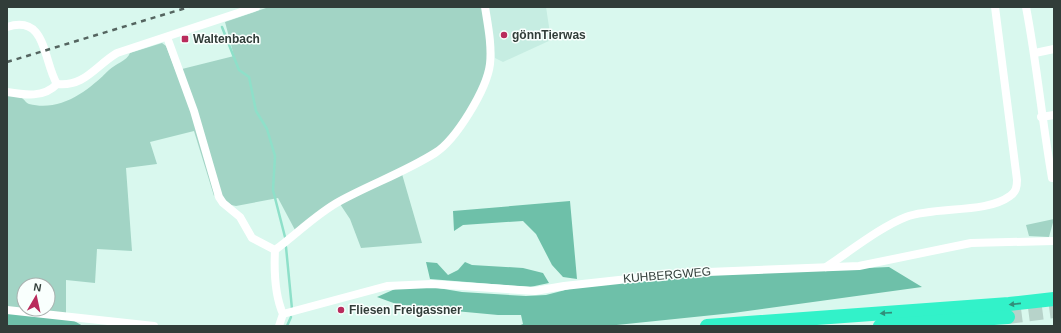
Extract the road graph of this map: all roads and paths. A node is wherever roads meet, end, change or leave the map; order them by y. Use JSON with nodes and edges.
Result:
{"nodes":[{"id":1,"x":256,"y":7,"type":"edge"},
{"id":2,"x":485,"y":7,"type":"edge"},
{"id":3,"x":995,"y":7,"type":"edge"},
{"id":4,"x":1026,"y":7,"type":"edge"},
{"id":5,"x":7,"y":26,"type":"edge"},
{"id":6,"x":167,"y":36,"type":"junction"},
{"id":7,"x":1054,"y":49,"type":"edge"},
{"id":8,"x":1034,"y":53,"type":"junction"},
{"id":9,"x":57,"y":84,"type":"junction"},
{"id":10,"x":7,"y":92,"type":"edge"},
{"id":11,"x":1054,"y":114,"type":"edge"},
{"id":12,"x":1041,"y":117,"type":"junction"},
{"id":13,"x":1053,"y":178,"type":"edge"},
{"id":14,"x":1054,"y":241,"type":"edge"},
{"id":15,"x":275,"y":250,"type":"junction"},
{"id":16,"x":826,"y":268,"type":"junction"},
{"id":17,"x":1054,"y":299,"type":"edge"},
{"id":18,"x":7,"y":310,"type":"edge"},
{"id":19,"x":283,"y":314,"type":"junction"},
{"id":20,"x":1008,"y":317,"type":"tunnel mouth"},
{"id":21,"x":154,"y":326,"type":"edge"},
{"id":22,"x":279,"y":326,"type":"edge"},
{"id":23,"x":707,"y":326,"type":"edge"},
{"id":24,"x":880,"y":326,"type":"edge"}],
"edges":[{"from":1,"to":6,"type":"street"},
{"from":2,"to":15,"type":"street"},
{"from":3,"to":16,"type":"street"},
{"from":4,"to":8,"type":"street"},
{"from":5,"to":9,"type":"street"},
{"from":6,"to":9,"type":"street"},
{"from":6,"to":15,"type":"street"},
{"from":7,"to":8,"type":"street"},
{"from":8,"to":12,"type":"street"},
{"from":9,"to":10,"type":"street"},
{"from":11,"to":12,"type":"street"},
{"from":12,"to":13,"type":"street"},
{"from":14,"to":16,"type":"street","name":"KUHBERGWEG"},
{"from":15,"to":19,"type":"street"},
{"from":16,"to":19,"type":"street","name":"KUHBERGWEG"},
{"from":17,"to":23,"type":"highway","one_way":true},
{"from":18,"to":21,"type":"street"},
{"from":19,"to":22,"type":"street"},
{"from":20,"to":24,"type":"highway"}]}
